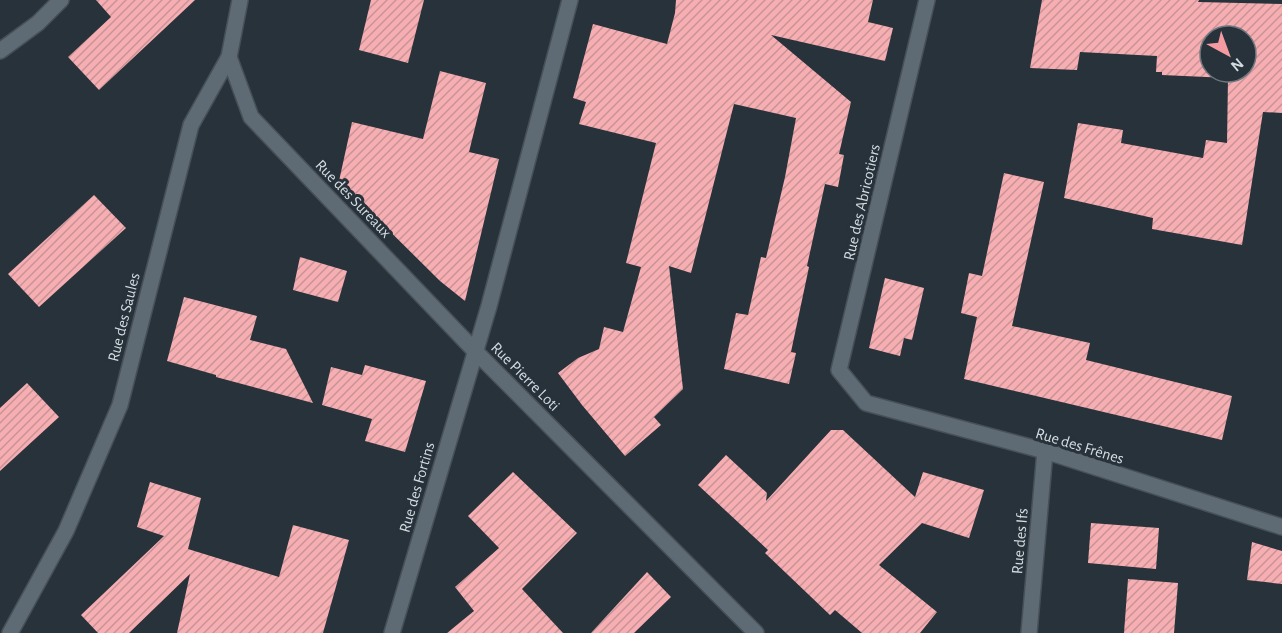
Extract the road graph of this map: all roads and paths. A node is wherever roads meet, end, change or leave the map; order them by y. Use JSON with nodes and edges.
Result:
{"nodes":[{"id":1,"x":61,"y":0,"type":"edge"},
{"id":2,"x":240,"y":0,"type":"edge"},
{"id":3,"x":570,"y":0,"type":"edge"},
{"id":4,"x":927,"y":0,"type":"edge"},
{"id":5,"x":0,"y":51,"type":"edge"},
{"id":6,"x":230,"y":57,"type":"junction"},
{"id":7,"x":475,"y":351,"type":"junction"},
{"id":8,"x":866,"y":403,"type":"joint"},
{"id":9,"x":1045,"y":451,"type":"junction"},
{"id":10,"x":1282,"y":527,"type":"edge"},
{"id":11,"x":10,"y":633,"type":"edge"},
{"id":12,"x":392,"y":633,"type":"edge"},
{"id":13,"x":756,"y":633,"type":"edge"},
{"id":14,"x":1029,"y":633,"type":"edge"}],
"edges":[{"from":1,"to":5,"type":"street"},
{"from":2,"to":6,"type":"street","name":"Rue des Saules"},
{"from":3,"to":7,"type":"street","name":"Rue Pierre Loti"},
{"from":4,"to":8,"type":"street","name":"Rue des Abricotiers"},
{"from":6,"to":7,"type":"street","name":"Rue des Sureaux"},
{"from":6,"to":11,"type":"street","name":"Rue des Saules"},
{"from":7,"to":12,"type":"street","name":"Rue des Fortins"},
{"from":7,"to":13,"type":"street","name":"Rue Pierre Loti"},
{"from":8,"to":9,"type":"street","name":"Rue des Frênes"},
{"from":9,"to":10,"type":"street","name":"Rue des Frênes"},
{"from":9,"to":14,"type":"street","name":"Rue des Ifs"}]}
